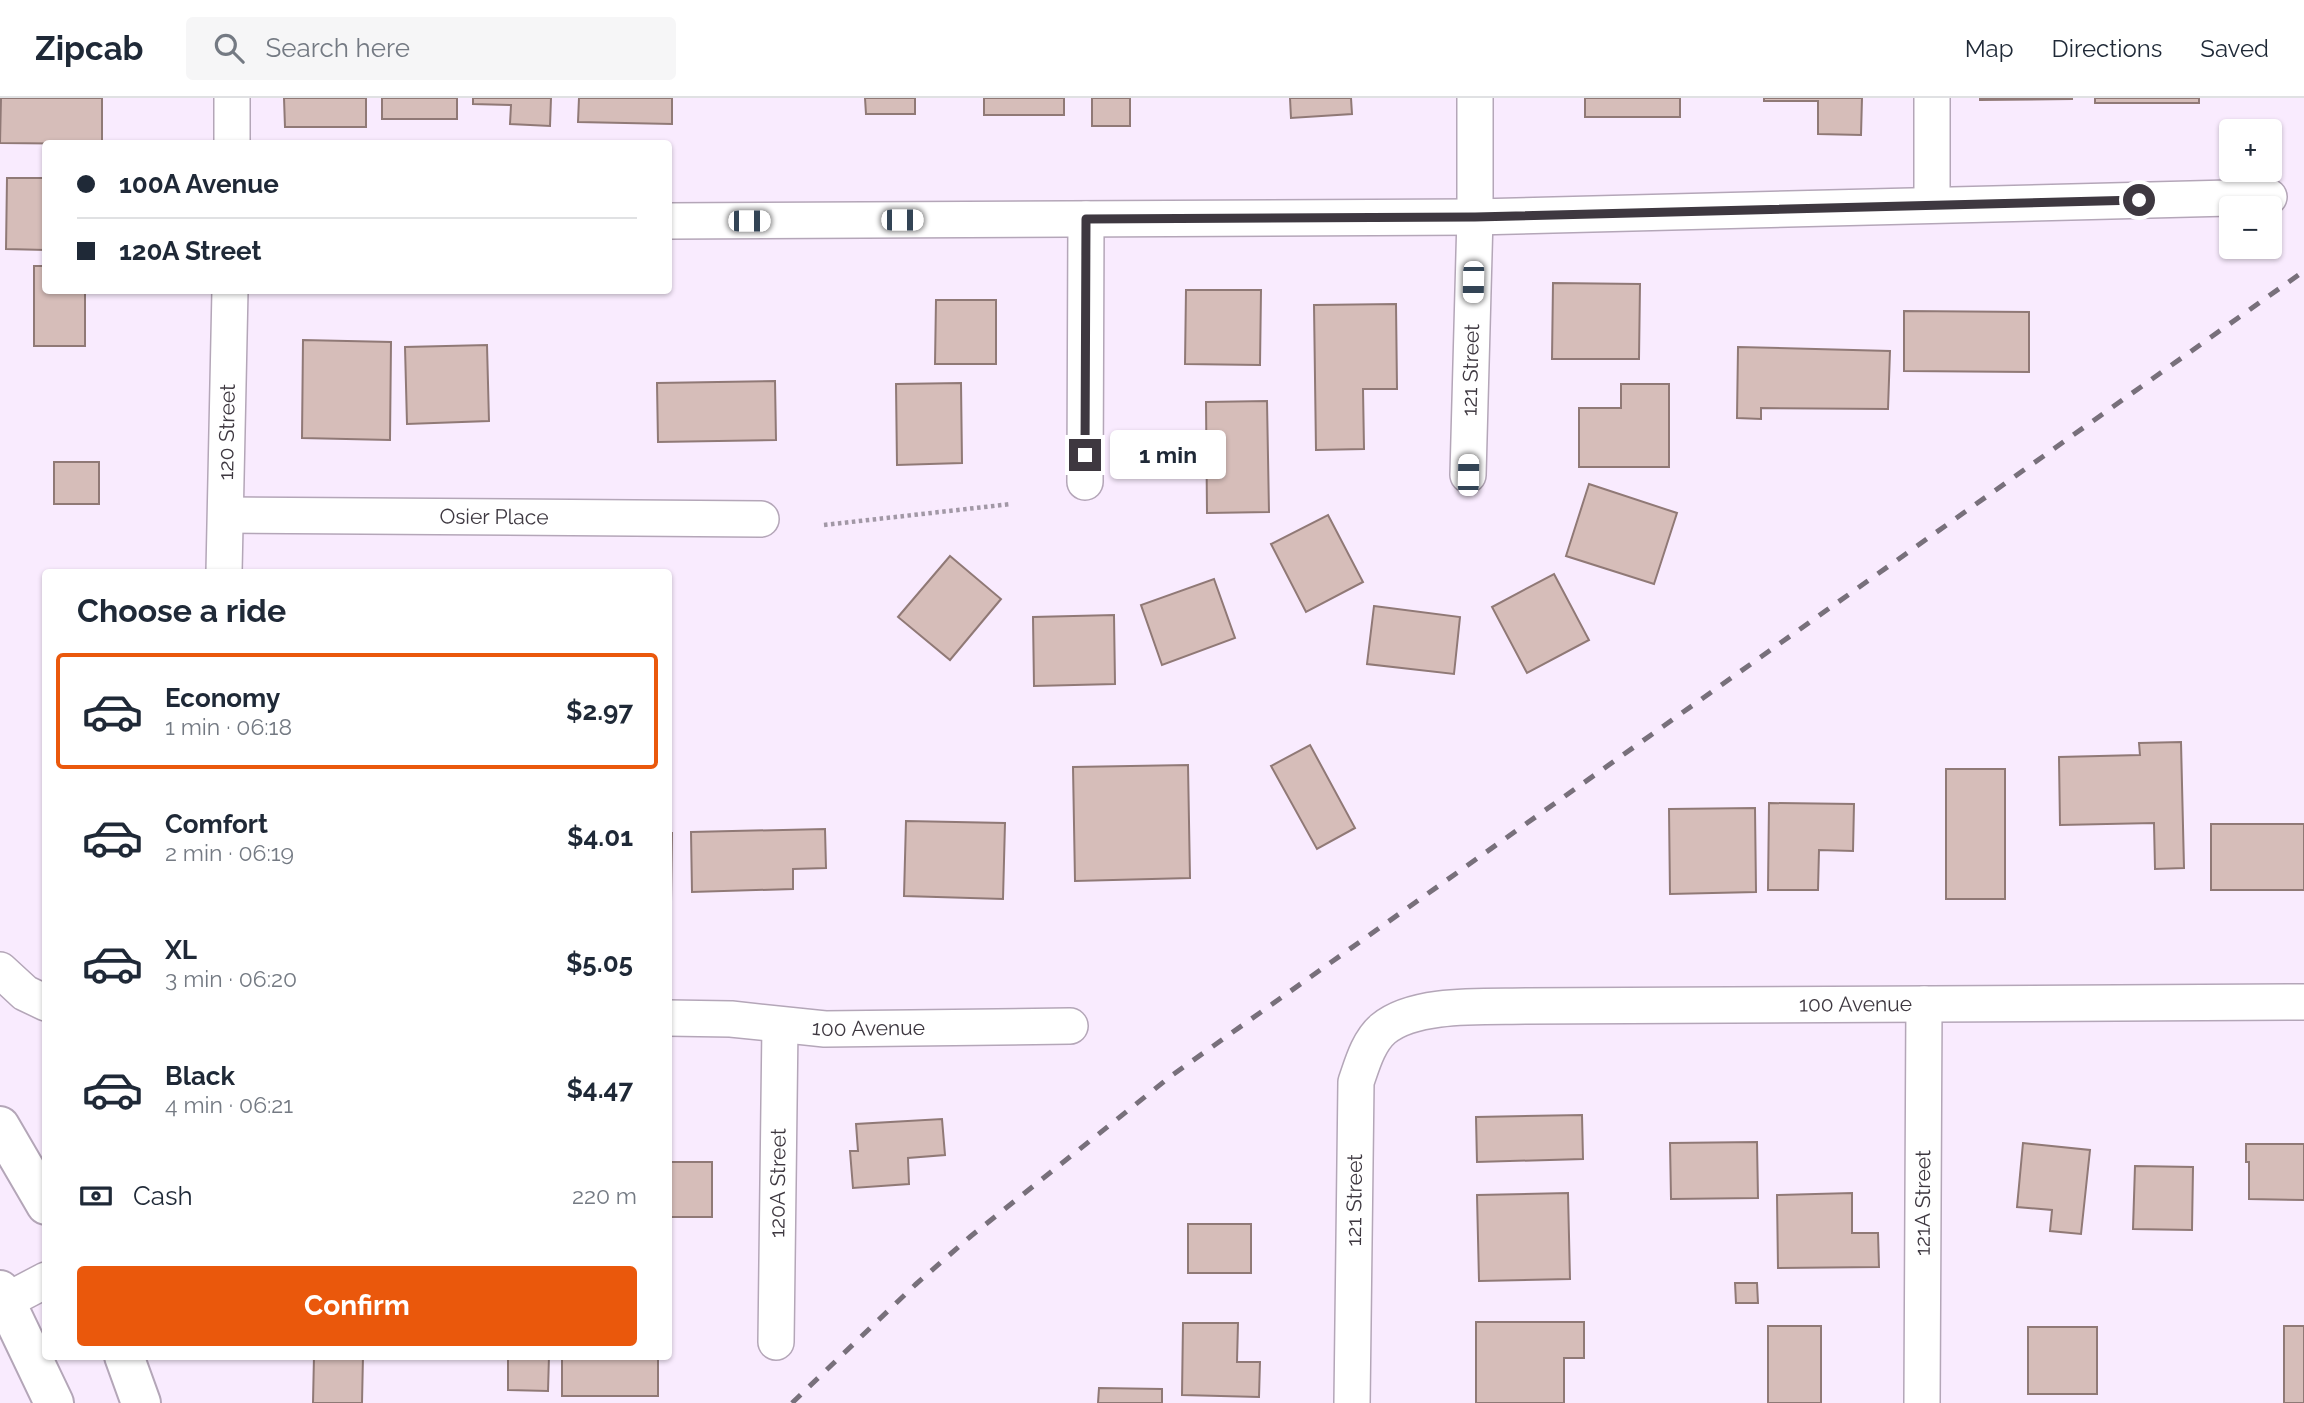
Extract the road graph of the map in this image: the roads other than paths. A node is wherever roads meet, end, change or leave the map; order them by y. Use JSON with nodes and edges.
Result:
{"nodes":[{"id":1,"x":232,"y":98,"type":"edge"},
{"id":2,"x":1475,"y":98,"type":"edge"},
{"id":3,"x":1932,"y":98,"type":"edge"},
{"id":4,"x":232,"y":140,"type":"edge"},
{"id":5,"x":2219,"y":198,"type":"edge"},
{"id":6,"x":1932,"y":204,"type":"junction"},
{"id":7,"x":1475,"y":217,"type":"junction"},
{"id":8,"x":1086,"y":219,"type":"junction"},
{"id":9,"x":672,"y":221,"type":"edge"},
{"id":10,"x":230,"y":294,"type":"edge"},
{"id":11,"x":1468,"y":475,"type":"dead end"},
{"id":12,"x":1084,"y":482,"type":"dead end"},
{"id":13,"x":226,"y":515,"type":"junction"},
{"id":14,"x":761,"y":519,"type":"dead end"},
{"id":15,"x":224,"y":569,"type":"edge"},
{"id":16,"x":0,"y":971,"type":"edge"},
{"id":17,"x":42,"y":1001,"type":"edge"},
{"id":18,"x":2304,"y":1002,"type":"edge"},
{"id":19,"x":1924,"y":1004,"type":"junction"},
{"id":20,"x":1406,"y":1017,"type":"joint"},
{"id":21,"x":672,"y":1018,"type":"edge"},
{"id":22,"x":780,"y":1025,"type":"junction"},
{"id":23,"x":1070,"y":1026,"type":"dead end"},
{"id":24,"x":0,"y":1126,"type":"edge"},
{"id":25,"x":42,"y":1198,"type":"edge"},
{"id":26,"x":42,"y":1281,"type":"edge"},
{"id":27,"x":3,"y":1295,"type":"edge"},
{"id":28,"x":776,"y":1342,"type":"dead end"},
{"id":29,"x":125,"y":1360,"type":"edge"},
{"id":30,"x":54,"y":1403,"type":"edge"},
{"id":31,"x":141,"y":1403,"type":"edge"},
{"id":32,"x":1352,"y":1403,"type":"edge"},
{"id":33,"x":1922,"y":1403,"type":"edge"}],
"edges":[{"from":1,"to":4,"type":"street"},
{"from":2,"to":7,"type":"street","name":"121 Street"},
{"from":3,"to":6,"type":"street"},
{"from":5,"to":6,"type":"street"},
{"from":6,"to":7,"type":"street"},
{"from":7,"to":8,"type":"street"},
{"from":7,"to":11,"type":"street","name":"121 Street"},
{"from":8,"to":9,"type":"street"},
{"from":8,"to":12,"type":"street"},
{"from":10,"to":13,"type":"street","name":"120 Street"},
{"from":13,"to":14,"type":"street","name":"Osier Place"},
{"from":13,"to":15,"type":"street","name":"120 Street"},
{"from":16,"to":17,"type":"street"},
{"from":18,"to":19,"type":"street","name":"100 Avenue"},
{"from":19,"to":20,"type":"street","name":"100 Avenue"},
{"from":19,"to":33,"type":"street","name":"121A Street"},
{"from":20,"to":32,"type":"street","name":"121 Street"},
{"from":21,"to":22,"type":"street","name":"100 Avenue"},
{"from":22,"to":23,"type":"street","name":"100 Avenue"},
{"from":22,"to":28,"type":"street","name":"120A Street"},
{"from":24,"to":25,"type":"main road"},
{"from":26,"to":27,"type":"street"},
{"from":27,"to":30,"type":"main road"},
{"from":29,"to":31,"type":"main road"}]}
